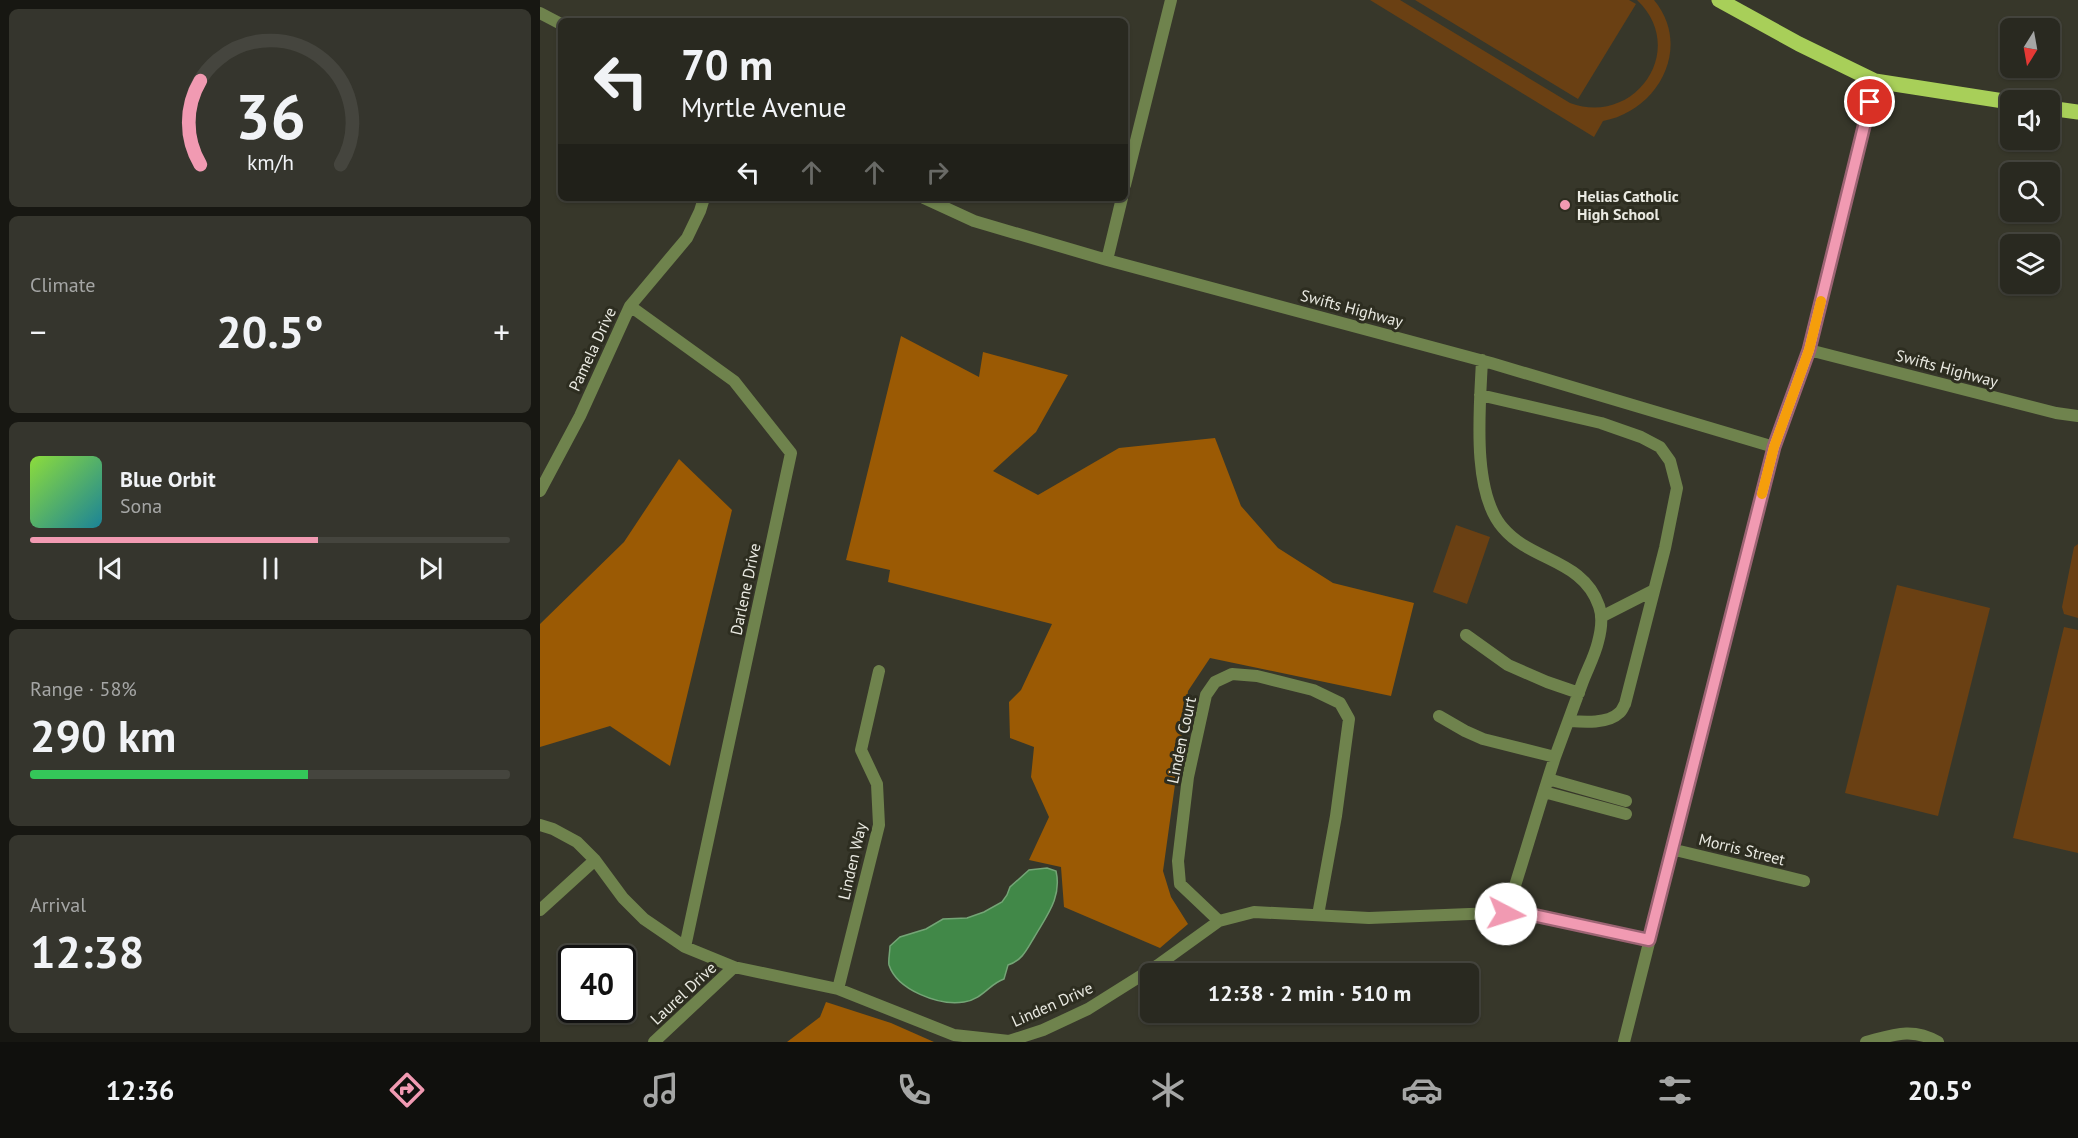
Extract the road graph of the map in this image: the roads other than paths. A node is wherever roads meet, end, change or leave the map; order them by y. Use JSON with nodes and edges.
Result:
{"nodes":[{"id":1,"x":1170,"y":0,"type":"edge"},
{"id":2,"x":1719,"y":0,"type":"edge"},
{"id":3,"x":540,"y":14,"type":"edge"},
{"id":4,"x":558,"y":23,"type":"edge"},
{"id":5,"x":1875,"y":81,"type":"junction"},
{"id":6,"x":2000,"y":100,"type":"edge"},
{"id":7,"x":2060,"y":110,"type":"edge"},
{"id":8,"x":2078,"y":112,"type":"edge"},
{"id":9,"x":1128,"y":173,"type":"edge"},
{"id":10,"x":703,"y":201,"type":"edge"},
{"id":11,"x":931,"y":201,"type":"edge"},
{"id":12,"x":1121,"y":201,"type":"edge"},
{"id":13,"x":1107,"y":260,"type":"junction"},
{"id":14,"x":630,"y":306,"type":"junction"},
{"id":15,"x":1809,"y":350,"type":"junction"},
{"id":16,"x":1482,"y":360,"type":"junction"},
{"id":17,"x":1480,"y":394,"type":"junction"},
{"id":18,"x":2078,"y":416,"type":"edge"},
{"id":19,"x":1774,"y":447,"type":"junction"},
{"id":20,"x":540,"y":491,"type":"edge"},
{"id":21,"x":1654,"y":590,"type":"junction"},
{"id":22,"x":1601,"y":617,"type":"junction"},
{"id":23,"x":1466,"y":635,"type":"dead end"},
{"id":24,"x":879,"y":671,"type":"dead end"},
{"id":25,"x":1579,"y":693,"type":"junction"},
{"id":26,"x":1439,"y":716,"type":"dead end"},
{"id":27,"x":1569,"y":721,"type":"junction"},
{"id":28,"x":1555,"y":757,"type":"junction"},
{"id":29,"x":1548,"y":779,"type":"junction"},
{"id":30,"x":1544,"y":792,"type":"junction"},
{"id":31,"x":1626,"y":801,"type":"dead end"},
{"id":32,"x":1626,"y":814,"type":"dead end"},
{"id":33,"x":540,"y":825,"type":"edge"},
{"id":34,"x":1671,"y":849,"type":"junction"},
{"id":35,"x":595,"y":860,"type":"junction"},
{"id":36,"x":1804,"y":881,"type":"dead end"},
{"id":37,"x":540,"y":910,"type":"edge"},
{"id":38,"x":1506,"y":914,"type":"junction"},
{"id":39,"x":1318,"y":915,"type":"junction"},
{"id":40,"x":1219,"y":921,"type":"junction"},
{"id":41,"x":1649,"y":940,"type":"junction"},
{"id":42,"x":686,"y":947,"type":"junction"},
{"id":43,"x":734,"y":967,"type":"junction"},
{"id":44,"x":838,"y":989,"type":"junction"},
{"id":45,"x":654,"y":1042,"type":"edge"},
{"id":46,"x":1009,"y":1042,"type":"edge"},
{"id":47,"x":1624,"y":1042,"type":"edge"},
{"id":48,"x":1866,"y":1042,"type":"edge"},
{"id":49,"x":1938,"y":1042,"type":"edge"}],
"edges":[{"from":1,"to":9,"type":"street"},
{"from":2,"to":5,"type":"main road"},
{"from":3,"to":4,"type":"street"},
{"from":5,"to":6,"type":"main road"},
{"from":5,"to":15,"type":"street"},
{"from":7,"to":8,"type":"main road"},
{"from":10,"to":14,"type":"street","name":"Pamela Drive"},
{"from":11,"to":13,"type":"street","name":"Swifts Highway"},
{"from":12,"to":13,"type":"street"},
{"from":13,"to":16,"type":"street","name":"Swifts Highway"},
{"from":14,"to":20,"type":"street","name":"Pamela Drive"},
{"from":14,"to":42,"type":"street","name":"Darlene Drive"},
{"from":15,"to":18,"type":"street","name":"Swifts Highway"},
{"from":15,"to":19,"type":"street"},
{"from":16,"to":17,"type":"street"},
{"from":16,"to":19,"type":"street","name":"Swifts Highway"},
{"from":17,"to":21,"type":"street"},
{"from":17,"to":22,"type":"street"},
{"from":19,"to":34,"type":"street"},
{"from":21,"to":22,"type":"street"},
{"from":21,"to":27,"type":"street"},
{"from":22,"to":25,"type":"street"},
{"from":23,"to":25,"type":"street"},
{"from":24,"to":44,"type":"street","name":"Linden Way"},
{"from":25,"to":27,"type":"street"},
{"from":26,"to":28,"type":"street"},
{"from":27,"to":28,"type":"street"},
{"from":28,"to":29,"type":"street"},
{"from":29,"to":30,"type":"street"},
{"from":29,"to":31,"type":"street"},
{"from":30,"to":32,"type":"street"},
{"from":30,"to":38,"type":"street"},
{"from":33,"to":35,"type":"street","name":"Linden Drive"},
{"from":34,"to":36,"type":"street","name":"Morris Street"},
{"from":34,"to":41,"type":"street"},
{"from":35,"to":37,"type":"street"},
{"from":35,"to":42,"type":"street","name":"Linden Drive"},
{"from":38,"to":39,"type":"street","name":"Linden Drive"},
{"from":38,"to":41,"type":"street","name":"Linden Drive"},
{"from":39,"to":40,"type":"street","name":"Linden Drive"},
{"from":39,"to":40,"type":"street","name":"Linden Court"},
{"from":40,"to":46,"type":"street","name":"Linden Drive"},
{"from":41,"to":47,"type":"street"},
{"from":42,"to":43,"type":"street","name":"Linden Drive"},
{"from":43,"to":44,"type":"street","name":"Linden Drive"},
{"from":43,"to":45,"type":"street","name":"Laurel Drive"},
{"from":44,"to":46,"type":"street","name":"Linden Drive"},
{"from":48,"to":49,"type":"street"}]}
